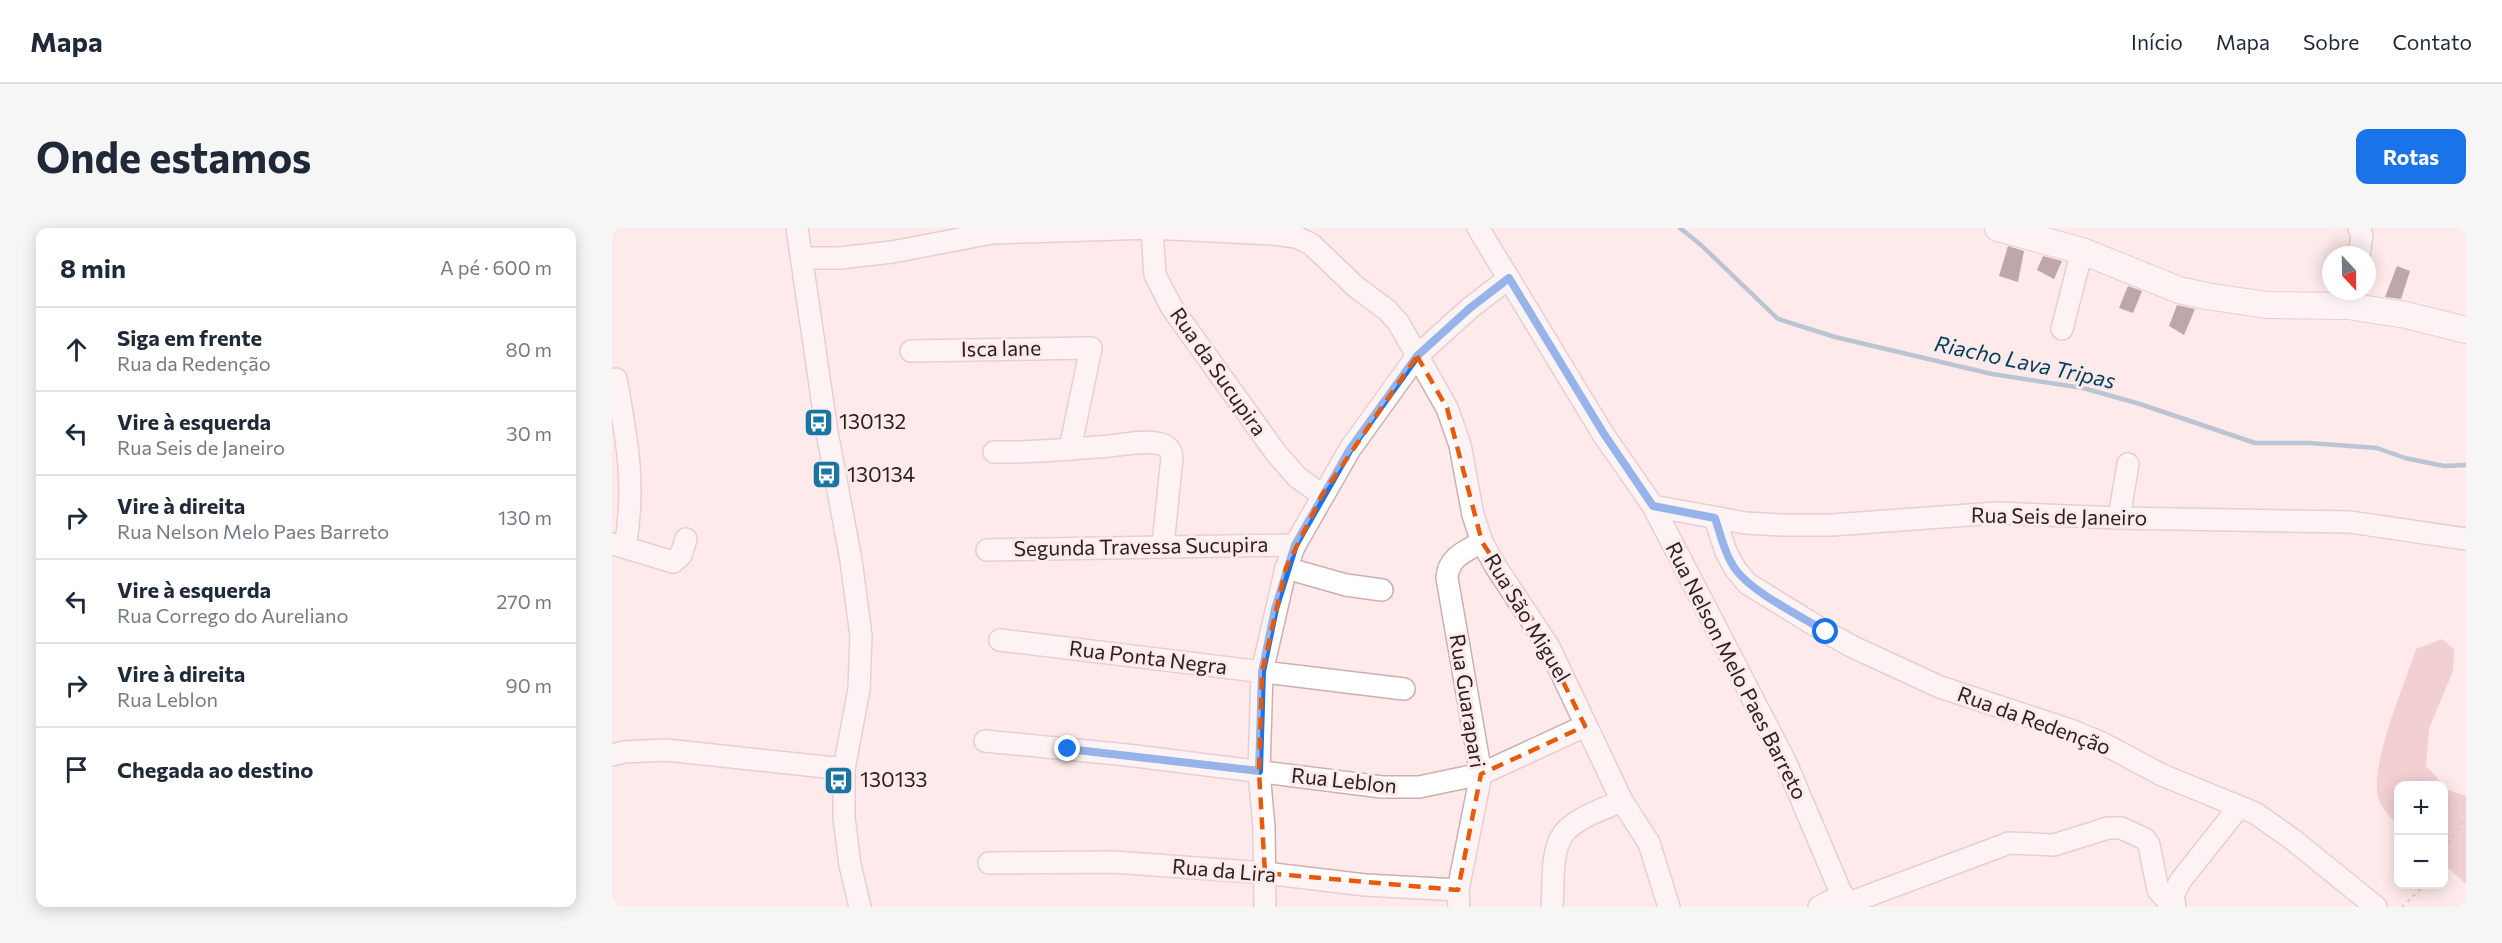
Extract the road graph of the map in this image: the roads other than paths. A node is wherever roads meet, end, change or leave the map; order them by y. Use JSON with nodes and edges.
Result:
{"nodes":[{"id":1,"x":797,"y":228,"type":"edge"},
{"id":2,"x":1152,"y":228,"type":"edge"},
{"id":3,"x":1478,"y":228,"type":"edge"},
{"id":4,"x":1998,"y":228,"type":"edge"},
{"id":5,"x":2359,"y":228,"type":"edge"},
{"id":6,"x":1178,"y":229,"type":"edge"},
{"id":7,"x":2360,"y":246,"type":"edge"},
{"id":8,"x":2082,"y":250,"type":"junction"},
{"id":9,"x":802,"y":258,"type":"junction"},
{"id":10,"x":1509,"y":278,"type":"junction"},
{"id":11,"x":2326,"y":300,"type":"edge"},
{"id":12,"x":2357,"y":300,"type":"edge"},
{"id":13,"x":2062,"y":329,"type":"dead end"},
{"id":14,"x":2466,"y":330,"type":"edge"},
{"id":15,"x":911,"y":351,"type":"dead end"},
{"id":16,"x":1417,"y":356,"type":"junction"},
{"id":17,"x":616,"y":379,"type":"dead end"},
{"id":18,"x":1070,"y":449,"type":"junction"},
{"id":19,"x":994,"y":452,"type":"dead end"},
{"id":20,"x":2128,"y":464,"type":"dead end"},
{"id":21,"x":1322,"y":495,"type":"junction"},
{"id":22,"x":1653,"y":506,"type":"junction"},
{"id":23,"x":1715,"y":518,"type":"junction"},
{"id":24,"x":2119,"y":518,"type":"junction"},
{"id":25,"x":686,"y":539,"type":"dead end"},
{"id":26,"x":2466,"y":539,"type":"edge"},
{"id":27,"x":1482,"y":542,"type":"junction"},
{"id":28,"x":618,"y":545,"type":"edge"},
{"id":29,"x":1163,"y":545,"type":"junction"},
{"id":30,"x":1295,"y":545,"type":"junction"},
{"id":31,"x":987,"y":550,"type":"dead end"},
{"id":32,"x":1286,"y":568,"type":"junction"},
{"id":33,"x":1382,"y":590,"type":"dead end"},
{"id":34,"x":1000,"y":640,"type":"dead end"},
{"id":35,"x":1262,"y":672,"type":"junction"},
{"id":36,"x":1404,"y":689,"type":"dead end"},
{"id":37,"x":1585,"y":726,"type":"junction"},
{"id":38,"x":985,"y":741,"type":"dead end"},
{"id":39,"x":612,"y":755,"type":"edge"},
{"id":40,"x":844,"y":769,"type":"junction"},
{"id":41,"x":1259,"y":771,"type":"junction"},
{"id":42,"x":1480,"y":774,"type":"junction"},
{"id":43,"x":1622,"y":801,"type":"junction"},
{"id":44,"x":2239,"y":807,"type":"junction"},
{"id":45,"x":990,"y":863,"type":"dead end"},
{"id":46,"x":1265,"y":873,"type":"junction"},
{"id":47,"x":1459,"y":898,"type":"edge"},
{"id":48,"x":1845,"y":902,"type":"edge"},
{"id":49,"x":860,"y":907,"type":"edge"},
{"id":50,"x":1265,"y":907,"type":"edge"},
{"id":51,"x":1552,"y":907,"type":"edge"},
{"id":52,"x":1669,"y":907,"type":"edge"},
{"id":53,"x":1819,"y":907,"type":"edge"},
{"id":54,"x":2174,"y":907,"type":"edge"},
{"id":55,"x":2376,"y":907,"type":"edge"}],
"edges":[{"from":1,"to":9,"type":"street"},
{"from":2,"to":6,"type":"street","name":"Rua São Miguel"},
{"from":2,"to":9,"type":"street","name":"Rua São Miguel"},
{"from":2,"to":21,"type":"street","name":"Rua da Sucupira"},
{"from":3,"to":10,"type":"street","name":"Rua Nelson Melo Paes Barreto"},
{"from":4,"to":8,"type":"main road"},
{"from":5,"to":7,"type":"street"},
{"from":6,"to":16,"type":"street","name":"Rua São Miguel"},
{"from":8,"to":11,"type":"main road"},
{"from":8,"to":13,"type":"street"},
{"from":9,"to":40,"type":"street"},
{"from":10,"to":16,"type":"street"},
{"from":10,"to":22,"type":"street","name":"Rua Nelson Melo Paes Barreto"},
{"from":12,"to":14,"type":"main road"},
{"from":15,"to":18,"type":"street","name":"Isca lane"},
{"from":16,"to":21,"type":"street"},
{"from":16,"to":27,"type":"street","name":"Rua São Miguel"},
{"from":17,"to":28,"type":"street"},
{"from":18,"to":19,"type":"street"},
{"from":18,"to":29,"type":"street"},
{"from":20,"to":24,"type":"street"},
{"from":21,"to":30,"type":"street"},
{"from":22,"to":23,"type":"street","name":"Rua Seis de Janeiro"},
{"from":22,"to":48,"type":"street","name":"Rua Nelson Melo Paes Barreto"},
{"from":23,"to":24,"type":"street","name":"Rua Seis de Janeiro"},
{"from":23,"to":44,"type":"street","name":"Rua da Redenção"},
{"from":24,"to":26,"type":"street","name":"Rua Seis de Janeiro"},
{"from":25,"to":28,"type":"street"},
{"from":27,"to":37,"type":"street","name":"Rua São Miguel"},
{"from":27,"to":42,"type":"street","name":"Rua Guarapari"},
{"from":29,"to":30,"type":"street","name":"Segunda Travessa Sucupira"},
{"from":29,"to":31,"type":"street","name":"Segunda Travessa Sucupira"},
{"from":30,"to":32,"type":"street"},
{"from":32,"to":33,"type":"street"},
{"from":32,"to":35,"type":"street"},
{"from":34,"to":35,"type":"street","name":"Rua Ponta Negra"},
{"from":35,"to":36,"type":"street","name":"Rua Ponta Negra"},
{"from":35,"to":41,"type":"street"},
{"from":37,"to":42,"type":"street","name":"Rua Leblon"},
{"from":37,"to":43,"type":"street","name":"Rua São Miguel"},
{"from":38,"to":41,"type":"street","name":"Rua Leblon"},
{"from":39,"to":40,"type":"street"},
{"from":40,"to":49,"type":"street"},
{"from":41,"to":42,"type":"street","name":"Rua Leblon"},
{"from":41,"to":46,"type":"street"},
{"from":42,"to":47,"type":"street","name":"Rua Guarapari"},
{"from":43,"to":51,"type":"street"},
{"from":43,"to":52,"type":"street","name":"Rua São Miguel"},
{"from":44,"to":54,"type":"street"},
{"from":44,"to":55,"type":"street","name":"Rua da Redenção"},
{"from":45,"to":46,"type":"street","name":"Rua da Lira"},
{"from":46,"to":47,"type":"street","name":"Rua da Lira"},
{"from":46,"to":50,"type":"street"},
{"from":48,"to":53,"type":"street"},
{"from":48,"to":54,"type":"street"}]}
